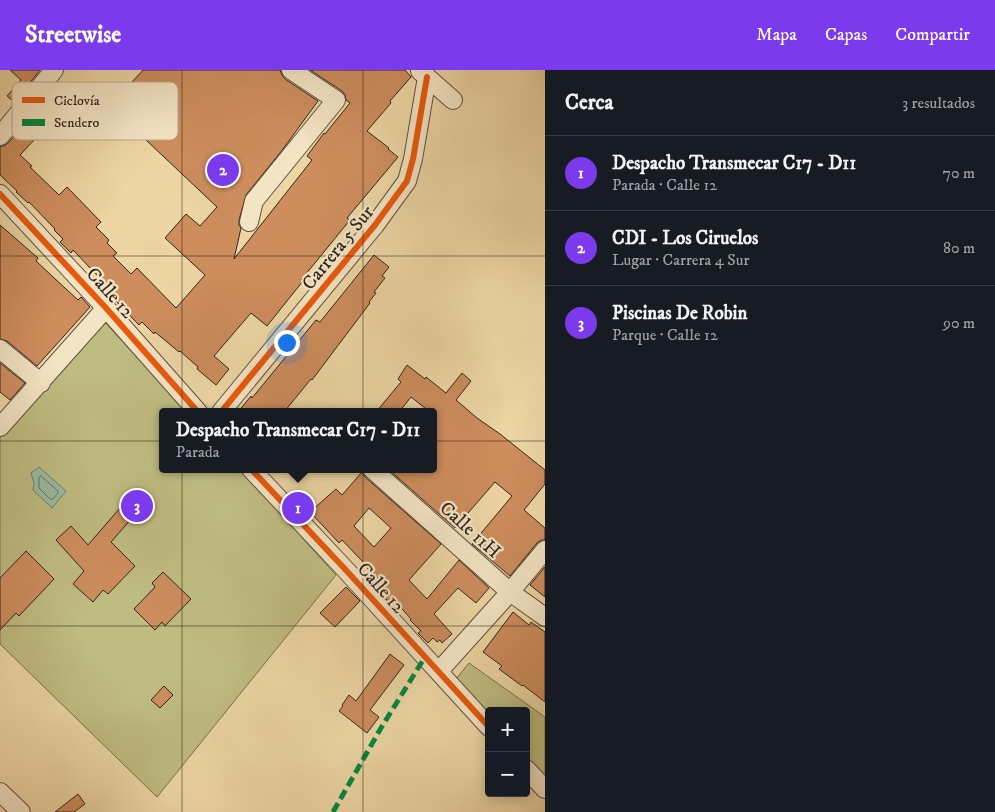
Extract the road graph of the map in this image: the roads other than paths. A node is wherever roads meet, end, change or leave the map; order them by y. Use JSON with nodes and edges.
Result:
{"nodes":[{"id":1,"x":54,"y":70,"type":"edge"},
{"id":2,"x":291,"y":70,"type":"edge"},
{"id":3,"x":423,"y":74,"type":"edge"},
{"id":4,"x":44,"y":82,"type":"edge"},
{"id":5,"x":453,"y":100,"type":"dead end"},
{"id":6,"x":12,"y":121,"type":"edge"},
{"id":7,"x":0,"y":136,"type":"edge"},
{"id":8,"x":0,"y":194,"type":"edge"},
{"id":9,"x":249,"y":222,"type":"dead end"},
{"id":10,"x":106,"y":308,"type":"junction"},
{"id":11,"x":0,"y":349,"type":"edge"},
{"id":12,"x":41,"y":382,"type":"junction"},
{"id":13,"x":194,"y":408,"type":"edge"},
{"id":14,"x":224,"y":408,"type":"edge"},
{"id":15,"x":0,"y":427,"type":"edge"},
{"id":16,"x":255,"y":473,"type":"edge"},
{"id":17,"x":376,"y":473,"type":"edge"},
{"id":18,"x":545,"y":550,"type":"edge"},
{"id":19,"x":510,"y":592,"type":"junction"},
{"id":20,"x":545,"y":617,"type":"edge"},
{"id":21,"x":439,"y":671,"type":"junction"},
{"id":22,"x":485,"y":723,"type":"edge"},
{"id":23,"x":530,"y":773,"type":"edge"},
{"id":24,"x":545,"y":790,"type":"edge"},
{"id":25,"x":0,"y":792,"type":"edge"},
{"id":26,"x":20,"y":812,"type":"edge"}],
"edges":[{"from":1,"to":4,"type":"street"},
{"from":2,"to":9,"type":"street"},
{"from":3,"to":5,"type":"street"},
{"from":3,"to":14,"type":"street","name":"Carrera 5 Sur"},
{"from":6,"to":7,"type":"street"},
{"from":8,"to":10,"type":"street","name":"Calle 12"},
{"from":10,"to":12,"type":"street"},
{"from":10,"to":13,"type":"street","name":"Calle 12"},
{"from":11,"to":12,"type":"street"},
{"from":12,"to":15,"type":"street"},
{"from":16,"to":21,"type":"street","name":"Calle 12"},
{"from":17,"to":19,"type":"street","name":"Calle 11H"},
{"from":18,"to":19,"type":"street"},
{"from":19,"to":20,"type":"street","name":"Calle 11H"},
{"from":19,"to":21,"type":"street"},
{"from":21,"to":22,"type":"street","name":"Calle 12"},
{"from":23,"to":24,"type":"street"},
{"from":25,"to":26,"type":"street"}]}
